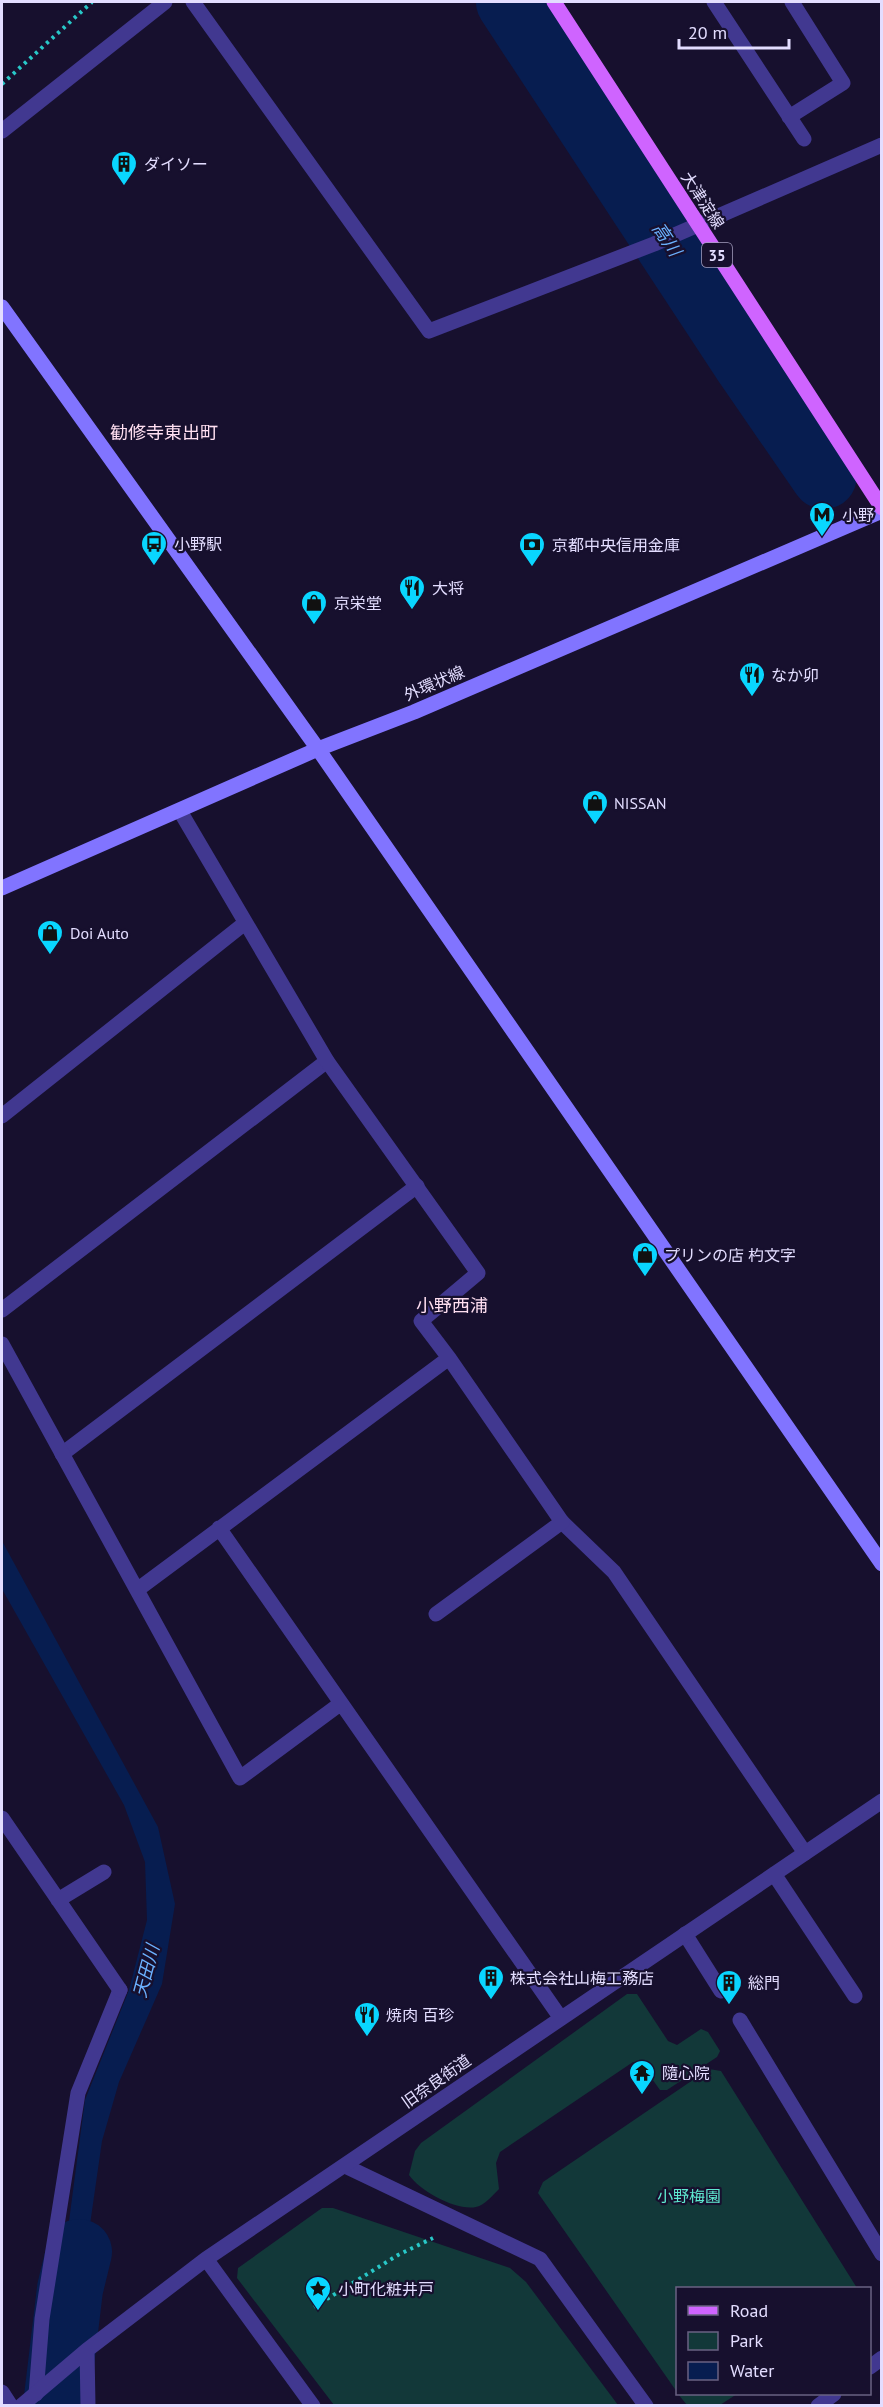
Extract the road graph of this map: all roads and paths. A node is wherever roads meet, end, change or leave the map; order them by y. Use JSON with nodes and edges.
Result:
{"nodes":[{"id":1,"x":92,"y":2,"type":"edge"},
{"id":2,"x":165,"y":2,"type":"edge"},
{"id":3,"x":193,"y":2,"type":"edge"},
{"id":4,"x":554,"y":2,"type":"edge"},
{"id":5,"x":714,"y":2,"type":"edge"},
{"id":6,"x":792,"y":2,"type":"edge"},
{"id":7,"x":2,"y":84,"type":"edge"},
{"id":8,"x":789,"y":117,"type":"junction"},
{"id":9,"x":2,"y":131,"type":"edge"},
{"id":10,"x":804,"y":139,"type":"dead end"},
{"id":11,"x":882,"y":145,"type":"edge"},
{"id":12,"x":698,"y":224,"type":"junction"},
{"id":13,"x":2,"y":307,"type":"edge"},
{"id":14,"x":882,"y":509,"type":"edge"},
{"id":15,"x":318,"y":749,"type":"junction"},
{"id":16,"x":180,"y":811,"type":"junction"},
{"id":17,"x":2,"y":888,"type":"edge"},
{"id":18,"x":245,"y":923,"type":"junction"},
{"id":19,"x":327,"y":1061,"type":"junction"},
{"id":20,"x":2,"y":1116,"type":"edge"},
{"id":21,"x":417,"y":1186,"type":"junction"},
{"id":22,"x":2,"y":1310,"type":"edge"},
{"id":23,"x":2,"y":1344,"type":"edge"},
{"id":24,"x":449,"y":1358,"type":"junction"},
{"id":25,"x":62,"y":1454,"type":"junction"},
{"id":26,"x":562,"y":1522,"type":"junction"},
{"id":27,"x":219,"y":1528,"type":"junction"},
{"id":28,"x":882,"y":1564,"type":"edge"},
{"id":29,"x":137,"y":1590,"type":"junction"},
{"id":30,"x":436,"y":1614,"type":"dead end"},
{"id":31,"x":340,"y":1704,"type":"junction"},
{"id":32,"x":882,"y":1801,"type":"edge"},
{"id":33,"x":2,"y":1818,"type":"edge"},
{"id":34,"x":805,"y":1853,"type":"junction"},
{"id":35,"x":104,"y":1872,"type":"dead end"},
{"id":36,"x":774,"y":1874,"type":"junction"},
{"id":37,"x":58,"y":1900,"type":"junction"},
{"id":38,"x":685,"y":1934,"type":"junction"},
{"id":39,"x":721,"y":1991,"type":"dead end"},
{"id":40,"x":855,"y":1996,"type":"dead end"},
{"id":41,"x":560,"y":2018,"type":"junction"},
{"id":42,"x":740,"y":2020,"type":"dead end"},
{"id":43,"x":345,"y":2166,"type":"junction"},
{"id":44,"x":465,"y":2223,"type":"junction"},
{"id":45,"x":882,"y":2254,"type":"edge"},
{"id":46,"x":206,"y":2259,"type":"junction"},
{"id":47,"x":314,"y":2307,"type":"dead end"},
{"id":48,"x":87,"y":2350,"type":"junction"},
{"id":49,"x":40,"y":2390,"type":"junction"},
{"id":50,"x":2,"y":2392,"type":"edge"},
{"id":51,"x":833,"y":2395,"type":"edge"},
{"id":52,"x":11,"y":2406,"type":"edge"},
{"id":53,"x":21,"y":2406,"type":"edge"},
{"id":54,"x":88,"y":2406,"type":"edge"},
{"id":55,"x":313,"y":2406,"type":"edge"},
{"id":56,"x":646,"y":2406,"type":"edge"},
{"id":57,"x":818,"y":2406,"type":"edge"}],
"edges":[{"from":1,"to":7,"type":"path"},
{"from":2,"to":9,"type":"street"},
{"from":3,"to":12,"type":"street"},
{"from":4,"to":12,"type":"main road","name":"大津淀線","number":"35"},
{"from":5,"to":8,"type":"street"},
{"from":6,"to":8,"type":"street"},
{"from":8,"to":10,"type":"street"},
{"from":11,"to":12,"type":"street"},
{"from":12,"to":14,"type":"main road","name":"大津淀線","number":"35"},
{"from":13,"to":15,"type":"street"},
{"from":14,"to":15,"type":"street","name":"外環状線"},
{"from":15,"to":16,"type":"street","name":"外環状線"},
{"from":15,"to":28,"type":"street"},
{"from":16,"to":17,"type":"street","name":"外環状線"},
{"from":16,"to":18,"type":"street"},
{"from":18,"to":19,"type":"street"},
{"from":18,"to":20,"type":"street"},
{"from":19,"to":21,"type":"street"},
{"from":19,"to":22,"type":"street"},
{"from":21,"to":24,"type":"street"},
{"from":21,"to":25,"type":"street"},
{"from":23,"to":25,"type":"street"},
{"from":24,"to":26,"type":"street"},
{"from":24,"to":27,"type":"street"},
{"from":25,"to":29,"type":"street"},
{"from":26,"to":30,"type":"street"},
{"from":26,"to":34,"type":"street"},
{"from":27,"to":29,"type":"street"},
{"from":27,"to":31,"type":"street"},
{"from":29,"to":31,"type":"street"},
{"from":31,"to":41,"type":"street"},
{"from":32,"to":34,"type":"street","name":"旧奈良街道"},
{"from":33,"to":37,"type":"street"},
{"from":34,"to":36,"type":"street","name":"旧奈良街道"},
{"from":35,"to":37,"type":"street"},
{"from":36,"to":38,"type":"street","name":"旧奈良街道"},
{"from":36,"to":40,"type":"street"},
{"from":37,"to":49,"type":"street"},
{"from":38,"to":39,"type":"street"},
{"from":38,"to":41,"type":"street","name":"旧奈良街道"},
{"from":41,"to":43,"type":"street","name":"旧奈良街道"},
{"from":42,"to":45,"type":"street"},
{"from":43,"to":44,"type":"street"},
{"from":43,"to":46,"type":"street","name":"旧奈良街道"},
{"from":44,"to":47,"type":"path"},
{"from":44,"to":56,"type":"street"},
{"from":46,"to":48,"type":"street","name":"旧奈良街道"},
{"from":46,"to":55,"type":"street"},
{"from":48,"to":49,"type":"street","name":"旧奈良街道"},
{"from":48,"to":54,"type":"street"},
{"from":49,"to":53,"type":"street","name":"旧奈良街道"},
{"from":50,"to":52,"type":"street"},
{"from":51,"to":57,"type":"street"}]}
